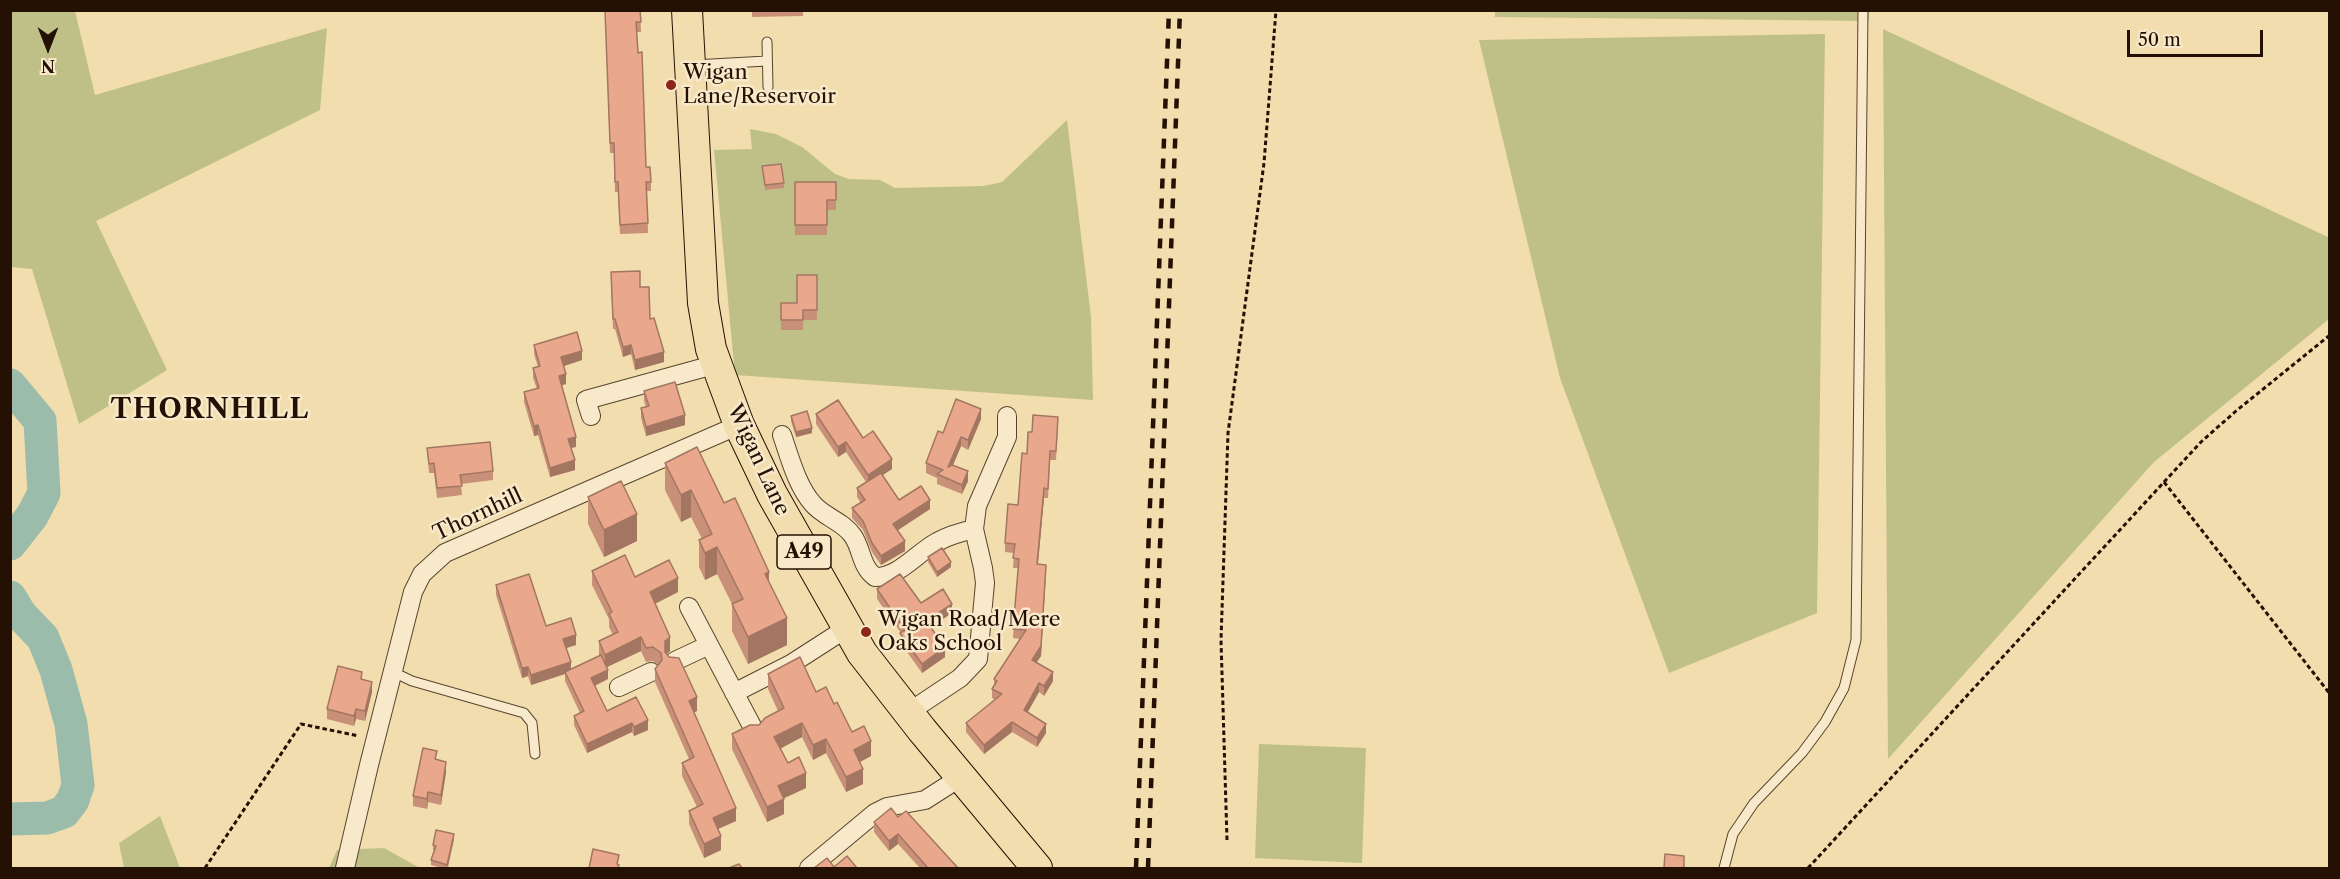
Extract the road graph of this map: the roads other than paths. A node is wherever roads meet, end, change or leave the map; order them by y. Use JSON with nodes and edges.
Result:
{"nodes":[{"id":1,"x":687,"y":10,"type":"edge"},
{"id":2,"x":1863,"y":10,"type":"edge"},
{"id":3,"x":766,"y":42,"type":"dead end"},
{"id":4,"x":767,"y":61,"type":"junction"},
{"id":5,"x":690,"y":65,"type":"junction"},
{"id":6,"x":768,"y":87,"type":"dead end"},
{"id":7,"x":717,"y":364,"type":"junction"},
{"id":8,"x":591,"y":416,"type":"dead end"},
{"id":9,"x":1007,"y":416,"type":"dead end"},
{"id":10,"x":739,"y":425,"type":"junction"},
{"id":11,"x":783,"y":435,"type":"dead end"},
{"id":12,"x":974,"y":529,"type":"junction"},
{"id":13,"x":689,"y":607,"type":"dead end"},
{"id":14,"x":847,"y":628,"type":"junction"},
{"id":15,"x":709,"y":645,"type":"junction"},
{"id":16,"x":675,"y":661,"type":"edge"},
{"id":17,"x":393,"y":672,"type":"junction"},
{"id":18,"x":651,"y":672,"type":"dead end"},
{"id":19,"x":619,"y":687,"type":"dead end"},
{"id":20,"x":734,"y":693,"type":"junction"},
{"id":21,"x":909,"y":712,"type":"junction"},
{"id":22,"x":754,"y":730,"type":"edge"},
{"id":23,"x":535,"y":754,"type":"dead end"},
{"id":24,"x":961,"y":777,"type":"junction"},
{"id":25,"x":345,"y":868,"type":"edge"},
{"id":26,"x":809,"y":868,"type":"edge"},
{"id":27,"x":1037,"y":868,"type":"edge"},
{"id":28,"x":1724,"y":868,"type":"edge"}],
"edges":[{"from":1,"to":5,"type":"highway","name":"Wigan Lane","number":"A49"},
{"from":2,"to":28,"type":"lane"},
{"from":3,"to":4,"type":"lane"},
{"from":4,"to":5,"type":"lane"},
{"from":4,"to":6,"type":"lane"},
{"from":5,"to":7,"type":"highway","name":"Wigan Lane","number":"A49"},
{"from":7,"to":8,"type":"street"},
{"from":7,"to":10,"type":"highway","name":"Wigan Lane","number":"A49"},
{"from":9,"to":12,"type":"street"},
{"from":10,"to":14,"type":"highway","name":"Wigan Lane","number":"A49"},
{"from":10,"to":17,"type":"street","name":"Thornhill"},
{"from":11,"to":12,"type":"street"},
{"from":12,"to":21,"type":"street"},
{"from":13,"to":15,"type":"street"},
{"from":14,"to":20,"type":"street"},
{"from":14,"to":21,"type":"highway","name":"Wigan Lane","number":"A49"},
{"from":15,"to":16,"type":"street"},
{"from":15,"to":20,"type":"street"},
{"from":17,"to":23,"type":"lane"},
{"from":17,"to":25,"type":"street","name":"Thornhill"},
{"from":18,"to":19,"type":"street"},
{"from":20,"to":22,"type":"street"},
{"from":21,"to":24,"type":"highway","name":"Wigan Lane","number":"A49"},
{"from":24,"to":26,"type":"street"},
{"from":24,"to":27,"type":"highway","name":"Wigan Lane","number":"A49"}]}
